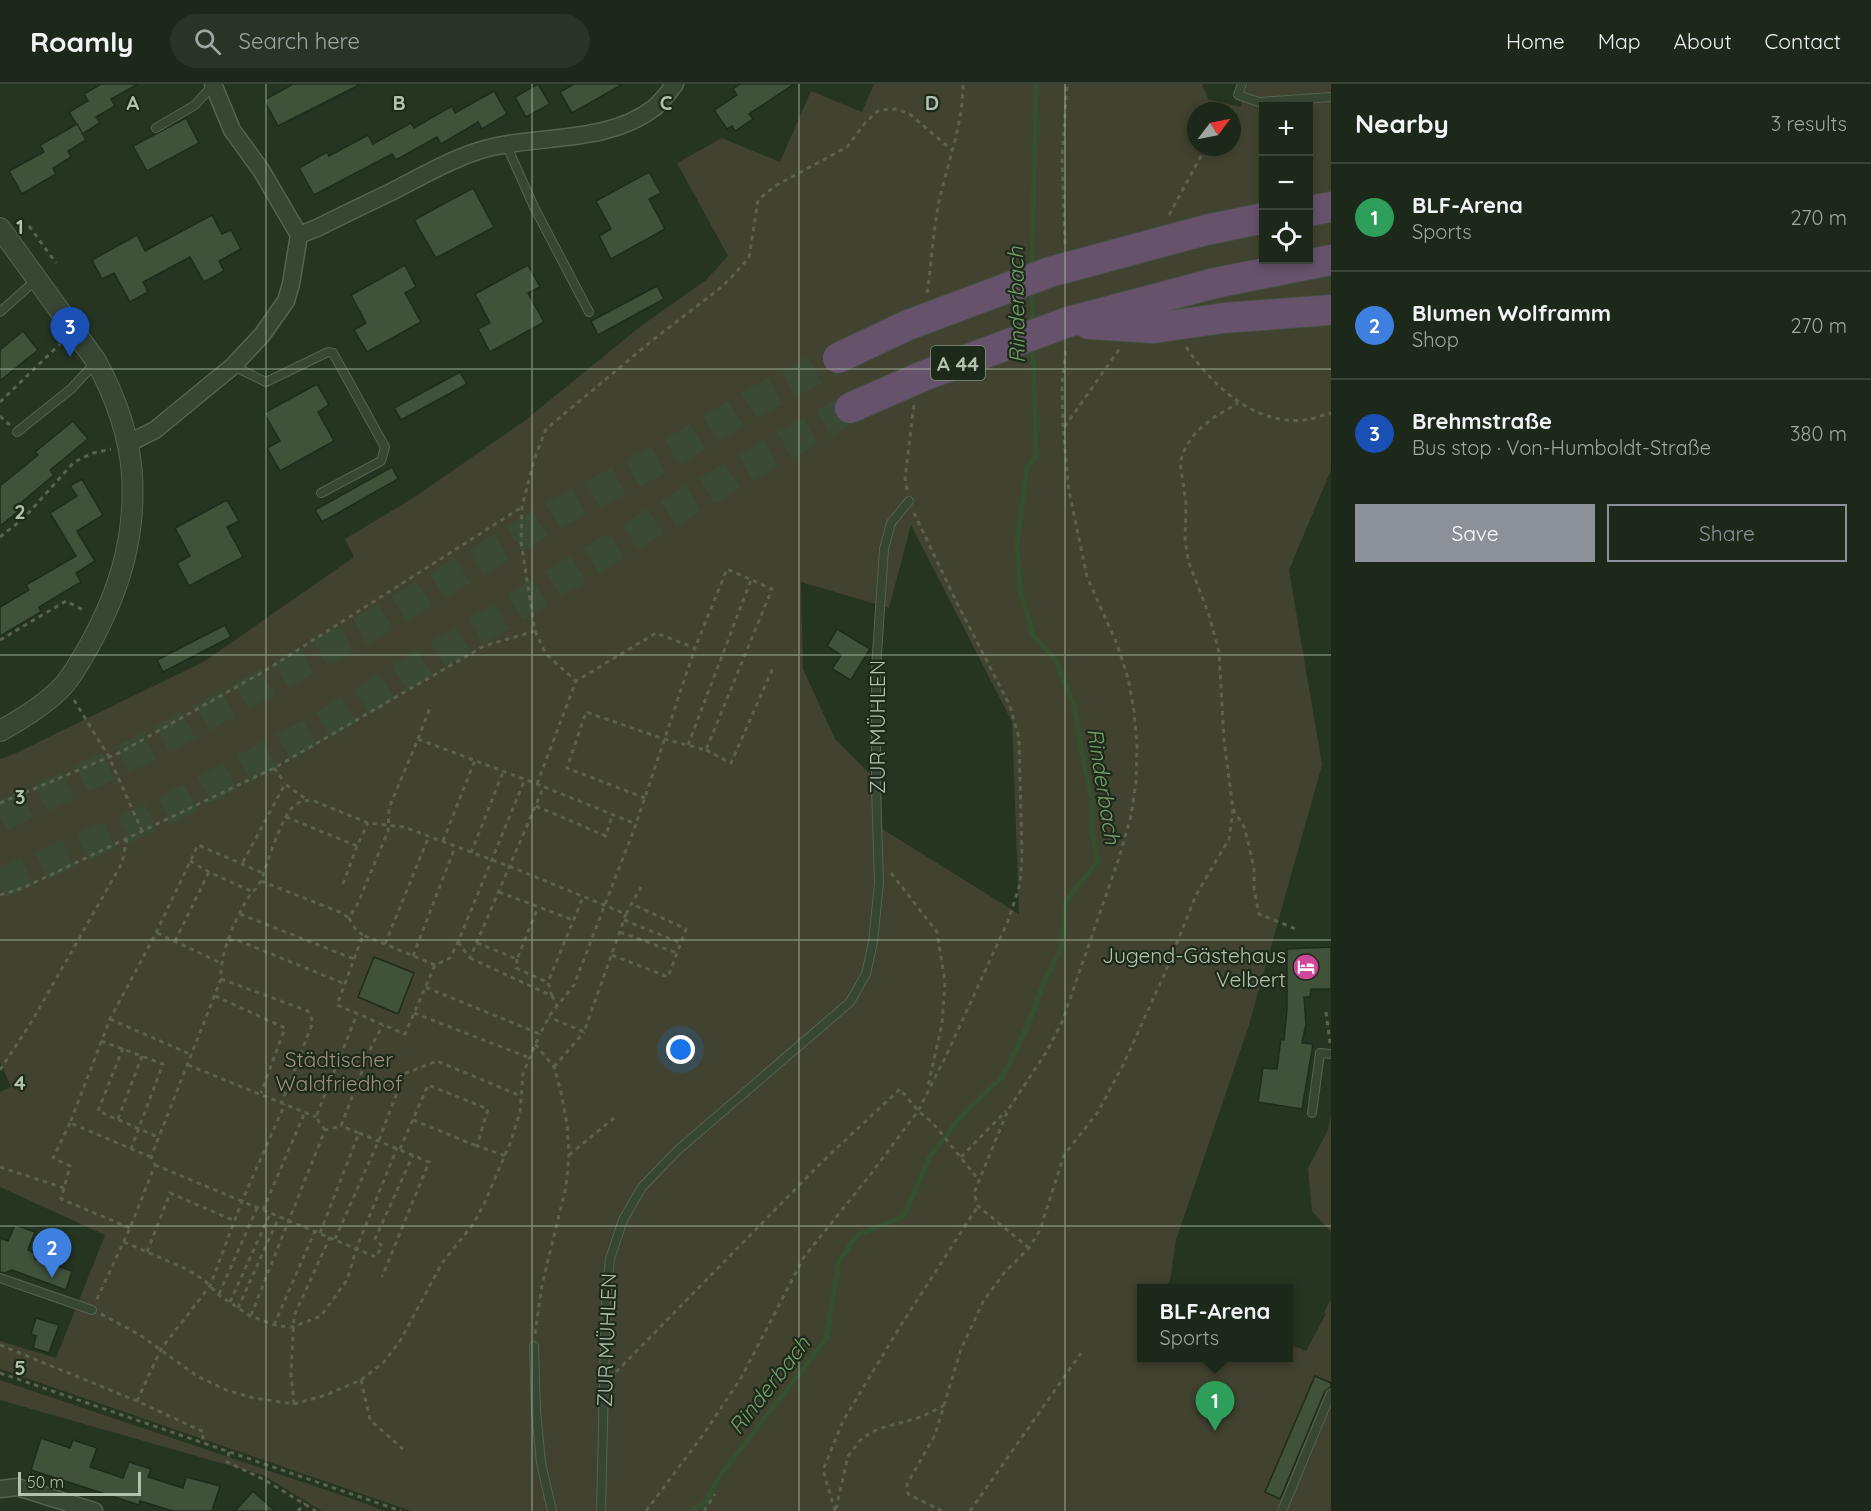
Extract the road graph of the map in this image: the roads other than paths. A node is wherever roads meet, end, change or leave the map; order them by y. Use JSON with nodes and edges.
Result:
{"nodes":[{"id":1,"x":675,"y":84,"type":"edge"},
{"id":2,"x":1242,"y":84,"type":"edge"},
{"id":3,"x":213,"y":85,"type":"edge"},
{"id":4,"x":1331,"y":97,"type":"edge"},
{"id":5,"x":156,"y":128,"type":"dead end"},
{"id":6,"x":506,"y":144,"type":"junction"},
{"id":7,"x":1331,"y":207,"type":"edge"},
{"id":8,"x":1313,"y":210,"type":"edge"},
{"id":9,"x":1259,"y":219,"type":"edge"},
{"id":10,"x":0,"y":228,"type":"edge"},
{"id":11,"x":299,"y":235,"type":"junction"},
{"id":12,"x":1331,"y":260,"type":"edge"},
{"id":13,"x":1313,"y":261,"type":"edge"},
{"id":14,"x":1290,"y":264,"type":"edge"},
{"id":15,"x":37,"y":279,"type":"junction"},
{"id":16,"x":1331,"y":310,"type":"edge"},
{"id":17,"x":0,"y":312,"type":"edge"},
{"id":18,"x":589,"y":312,"type":"dead end"},
{"id":19,"x":1068,"y":322,"type":"junction"},
{"id":20,"x":838,"y":358,"type":"tunnel mouth"},
{"id":21,"x":96,"y":361,"type":"junction"},
{"id":22,"x":233,"y":366,"type":"junction"},
{"id":23,"x":850,"y":408,"type":"tunnel mouth"},
{"id":24,"x":17,"y":432,"type":"dead end"},
{"id":25,"x":120,"y":446,"type":"junction"},
{"id":26,"x":321,"y":493,"type":"dead end"},
{"id":27,"x":909,"y":501,"type":"road end"},
{"id":28,"x":0,"y":731,"type":"edge"},
{"id":29,"x":1331,"y":1054,"type":"edge"},
{"id":30,"x":1312,"y":1113,"type":"dead end"},
{"id":31,"x":0,"y":1278,"type":"edge"},
{"id":32,"x":92,"y":1310,"type":"road end"},
{"id":33,"x":534,"y":1346,"type":"road end"},
{"id":34,"x":1331,"y":1393,"type":"edge"},
{"id":35,"x":0,"y":1489,"type":"edge"},
{"id":36,"x":94,"y":1511,"type":"edge"},
{"id":37,"x":552,"y":1511,"type":"edge"},
{"id":38,"x":601,"y":1511,"type":"edge"},
{"id":39,"x":1282,"y":1511,"type":"edge"}],
"edges":[{"from":1,"to":6,"type":"street"},
{"from":2,"to":4,"type":"lane"},
{"from":3,"to":5,"type":"lane"},
{"from":3,"to":11,"type":"street"},
{"from":6,"to":11,"type":"street"},
{"from":6,"to":18,"type":"lane"},
{"from":7,"to":8,"type":"highway"},
{"from":9,"to":20,"type":"highway","number":"A 44","bridge":true},
{"from":10,"to":15,"type":"street"},
{"from":11,"to":22,"type":"street"},
{"from":12,"to":13,"type":"highway","number":"A 44"},
{"from":14,"to":19,"type":"highway","number":"A 44","bridge":true},
{"from":15,"to":17,"type":"lane"},
{"from":15,"to":21,"type":"street"},
{"from":16,"to":19,"type":"highway","bridge":true},
{"from":19,"to":23,"type":"highway","number":"A 44","bridge":true},
{"from":21,"to":24,"type":"lane"},
{"from":21,"to":25,"type":"street"},
{"from":22,"to":25,"type":"street"},
{"from":22,"to":26,"type":"lane"},
{"from":25,"to":28,"type":"street"},
{"from":27,"to":38,"type":"lane","name":"ZUR MÜHLEN"},
{"from":29,"to":30,"type":"lane"},
{"from":31,"to":32,"type":"lane"},
{"from":33,"to":37,"type":"lane"},
{"from":34,"to":39,"type":"lane"},
{"from":35,"to":36,"type":"street"}]}
